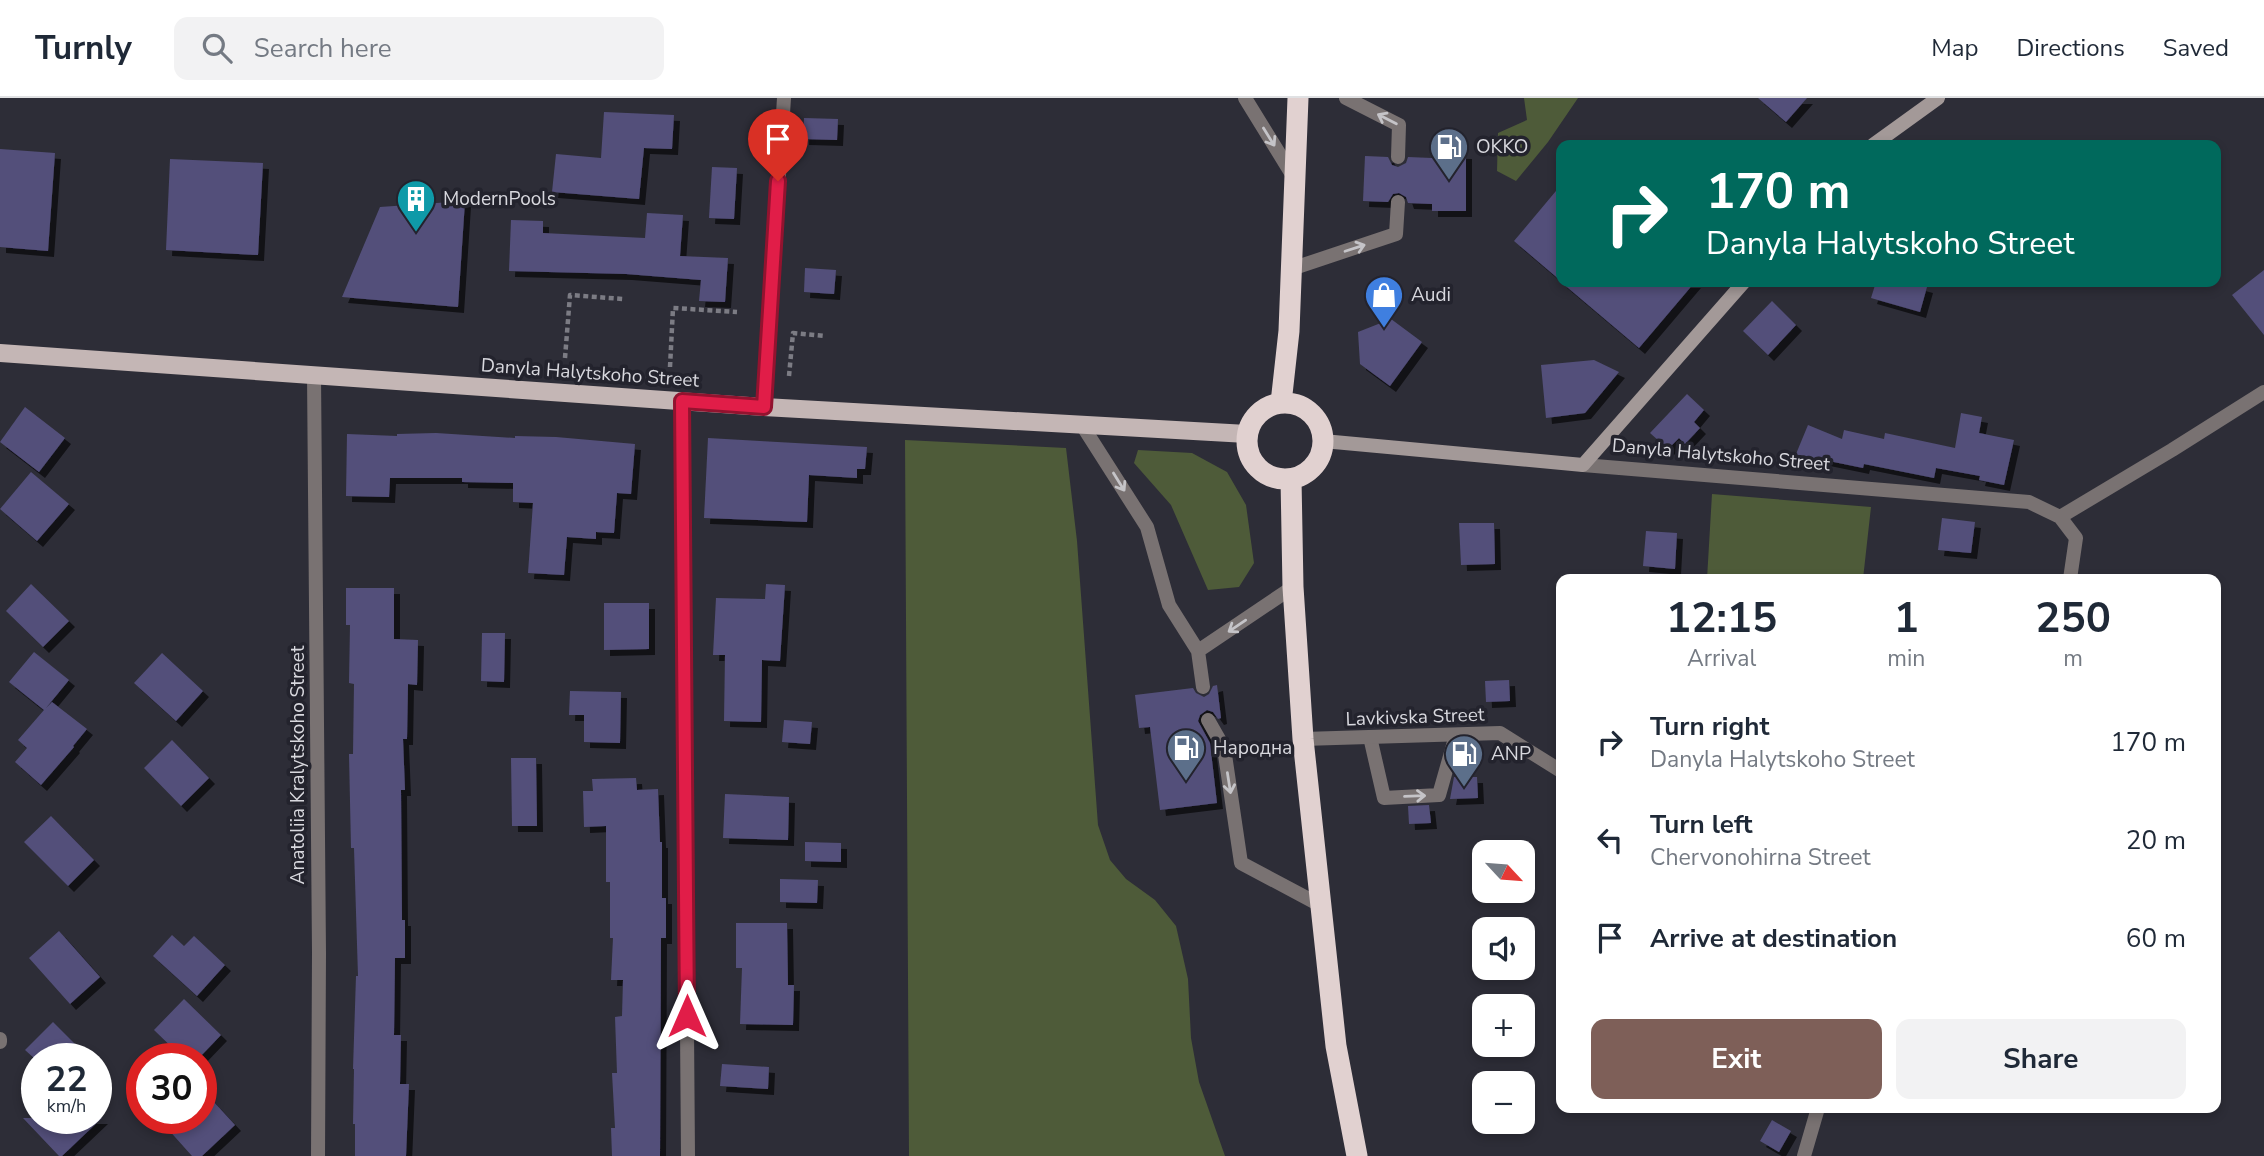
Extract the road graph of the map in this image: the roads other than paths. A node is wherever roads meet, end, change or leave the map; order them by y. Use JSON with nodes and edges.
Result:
{"nodes":[{"id":1,"x":783,"y":98,"type":"edge"},
{"id":2,"x":1245,"y":98,"type":"edge"},
{"id":3,"x":1298,"y":98,"type":"edge"},
{"id":4,"x":1346,"y":98,"type":"edge"},
{"id":5,"x":1938,"y":98,"type":"edge"},
{"id":6,"x":1881,"y":140,"type":"edge"},
{"id":7,"x":1398,"y":157,"type":"dead end"},
{"id":8,"x":1293,"y":176,"type":"junction"},
{"id":9,"x":1398,"y":202,"type":"dead end"},
{"id":10,"x":1291,"y":269,"type":"junction"},
{"id":11,"x":1740,"y":287,"type":"edge"},
{"id":12,"x":0,"y":353,"type":"edge"},
{"id":13,"x":314,"y":374,"type":"junction"},
{"id":14,"x":2264,"y":392,"type":"edge"},
{"id":15,"x":682,"y":401,"type":"junction"},
{"id":16,"x":1281,"y":403,"type":"junction"},
{"id":17,"x":764,"y":407,"type":"junction"},
{"id":18,"x":1082,"y":425,"type":"junction"},
{"id":19,"x":1247,"y":434,"type":"junction"},
{"id":20,"x":1324,"y":441,"type":"junction"},
{"id":21,"x":1583,"y":464,"type":"junction"},
{"id":22,"x":1291,"y":479,"type":"junction"},
{"id":23,"x":2060,"y":517,"type":"junction"},
{"id":24,"x":2071,"y":574,"type":"edge"},
{"id":25,"x":1293,"y":587,"type":"junction"},
{"id":26,"x":1198,"y":650,"type":"junction"},
{"id":27,"x":1203,"y":687,"type":"dead end"},
{"id":28,"x":1208,"y":720,"type":"dead end"},
{"id":29,"x":1456,"y":735,"type":"junction"},
{"id":30,"x":1370,"y":737,"type":"junction"},
{"id":31,"x":1303,"y":739,"type":"junction"},
{"id":32,"x":1556,"y":768,"type":"edge"},
{"id":33,"x":1320,"y":905,"type":"junction"},
{"id":34,"x":1817,"y":1113,"type":"edge"},
{"id":35,"x":318,"y":1156,"type":"edge"},
{"id":36,"x":688,"y":1156,"type":"edge"},
{"id":37,"x":1357,"y":1156,"type":"edge"},
{"id":38,"x":1804,"y":1156,"type":"edge"}],
"edges":[{"from":1,"to":17,"type":"street"},
{"from":2,"to":8,"type":"street","one_way":true},
{"from":3,"to":8,"type":"highway"},
{"from":7,"to":4,"type":"street","one_way":true},
{"from":5,"to":6,"type":"street"},
{"from":8,"to":10,"type":"highway"},
{"from":10,"to":9,"type":"street","one_way":true},
{"from":10,"to":16,"type":"highway"},
{"from":11,"to":21,"type":"street"},
{"from":12,"to":13,"type":"main road","name":"Danyla Halytskoho Street"},
{"from":13,"to":15,"type":"main road","name":"Danyla Halytskoho Street"},
{"from":13,"to":35,"type":"street","name":"Anatoliia Kralytskoho Street"},
{"from":14,"to":23,"type":"street"},
{"from":15,"to":17,"type":"main road","name":"Danyla Halytskoho Street"},
{"from":15,"to":36,"type":"street"},
{"from":16,"to":19,"type":"highway"},
{"from":16,"to":20,"type":"highway"},
{"from":17,"to":18,"type":"main road","name":"Danyla Halytskoho Street"},
{"from":18,"to":19,"type":"main road","name":"Danyla Halytskoho Street"},
{"from":18,"to":26,"type":"street","one_way":true},
{"from":19,"to":22,"type":"highway"},
{"from":20,"to":21,"type":"street","name":"Danyla Halytskoho Street"},
{"from":20,"to":22,"type":"highway"},
{"from":21,"to":23,"type":"street","name":"Danyla Halytskoho Street"},
{"from":22,"to":25,"type":"highway"},
{"from":23,"to":24,"type":"street"},
{"from":25,"to":26,"type":"street","one_way":true},
{"from":25,"to":31,"type":"highway"},
{"from":26,"to":27,"type":"street"},
{"from":28,"to":33,"type":"street","one_way":true},
{"from":29,"to":30,"type":"street","name":"Lavkivska Street"},
{"from":30,"to":29,"type":"street","one_way":true},
{"from":29,"to":32,"type":"street","name":"Lavkivska Street"},
{"from":30,"to":31,"type":"street","name":"Lavkivska Street"},
{"from":31,"to":33,"type":"highway"},
{"from":33,"to":37,"type":"highway"},
{"from":34,"to":38,"type":"street"}]}
